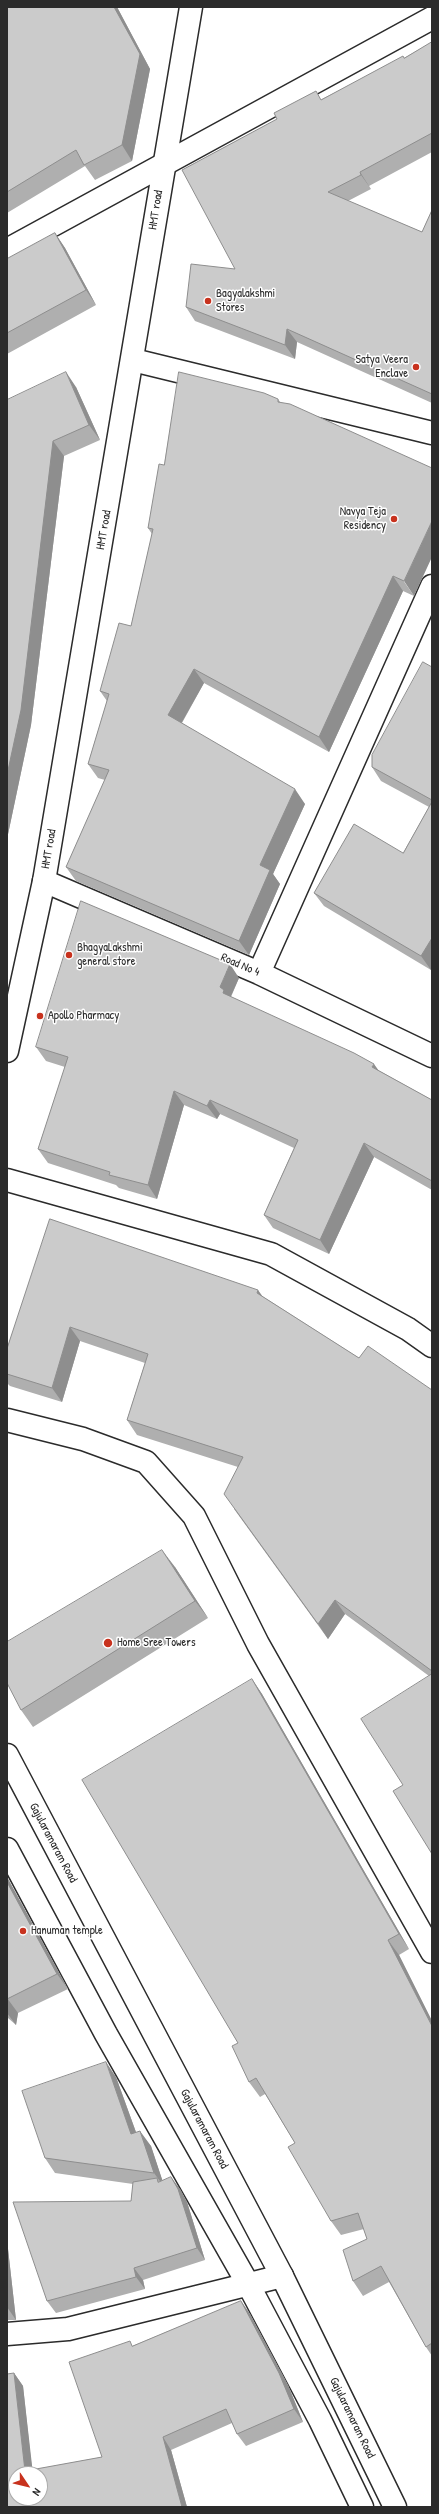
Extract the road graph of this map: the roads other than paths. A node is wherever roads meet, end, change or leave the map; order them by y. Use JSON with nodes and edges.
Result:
{"nodes":[{"id":1,"x":191,"y":7,"type":"edge"},
{"id":2,"x":432,"y":18,"type":"edge"},
{"id":3,"x":163,"y":164,"type":"junction"},
{"id":4,"x":7,"y":250,"type":"edge"},
{"id":5,"x":133,"y":360,"type":"junction"},
{"id":6,"x":432,"y":433,"type":"edge"},
{"id":7,"x":431,"y":594,"type":"edge"},
{"id":8,"x":44,"y":881,"type":"junction"},
{"id":9,"x":259,"y":973,"type":"junction"},
{"id":10,"x":7,"y":1051,"type":"edge"},
{"id":11,"x":432,"y":1056,"type":"edge"},
{"id":12,"x":7,"y":1180,"type":"edge"},
{"id":13,"x":432,"y":1346,"type":"edge"},
{"id":14,"x":7,"y":1420,"type":"edge"},
{"id":15,"x":7,"y":1755,"type":"edge"},
{"id":16,"x":7,"y":1849,"type":"edge"},
{"id":17,"x":432,"y":1952,"type":"edge"},
{"id":18,"x":282,"y":2276,"type":"junction"},
{"id":19,"x":248,"y":2284,"type":"junction"},
{"id":20,"x":7,"y":2334,"type":"edge"},
{"id":21,"x":362,"y":2507,"type":"edge"},
{"id":22,"x":395,"y":2507,"type":"edge"}],
"edges":[{"from":1,"to":3,"type":"street","name":"HMT road"},
{"from":2,"to":3,"type":"street"},
{"from":3,"to":4,"type":"street"},
{"from":3,"to":5,"type":"street","name":"HMT road"},
{"from":5,"to":6,"type":"street"},
{"from":5,"to":8,"type":"street","name":"HMT road"},
{"from":7,"to":9,"type":"street"},
{"from":8,"to":9,"type":"street","name":"Road No 4"},
{"from":8,"to":10,"type":"street","name":"HMT road"},
{"from":9,"to":11,"type":"street","name":"Road No 4"},
{"from":12,"to":13,"type":"street"},
{"from":14,"to":17,"type":"street"},
{"from":15,"to":18,"type":"street","name":"Gajularamaram Road"},
{"from":16,"to":19,"type":"street"},
{"from":18,"to":19,"type":"street"},
{"from":18,"to":22,"type":"street","name":"Gajularamaram Road"},
{"from":19,"to":20,"type":"street"},
{"from":19,"to":21,"type":"street"}]}
